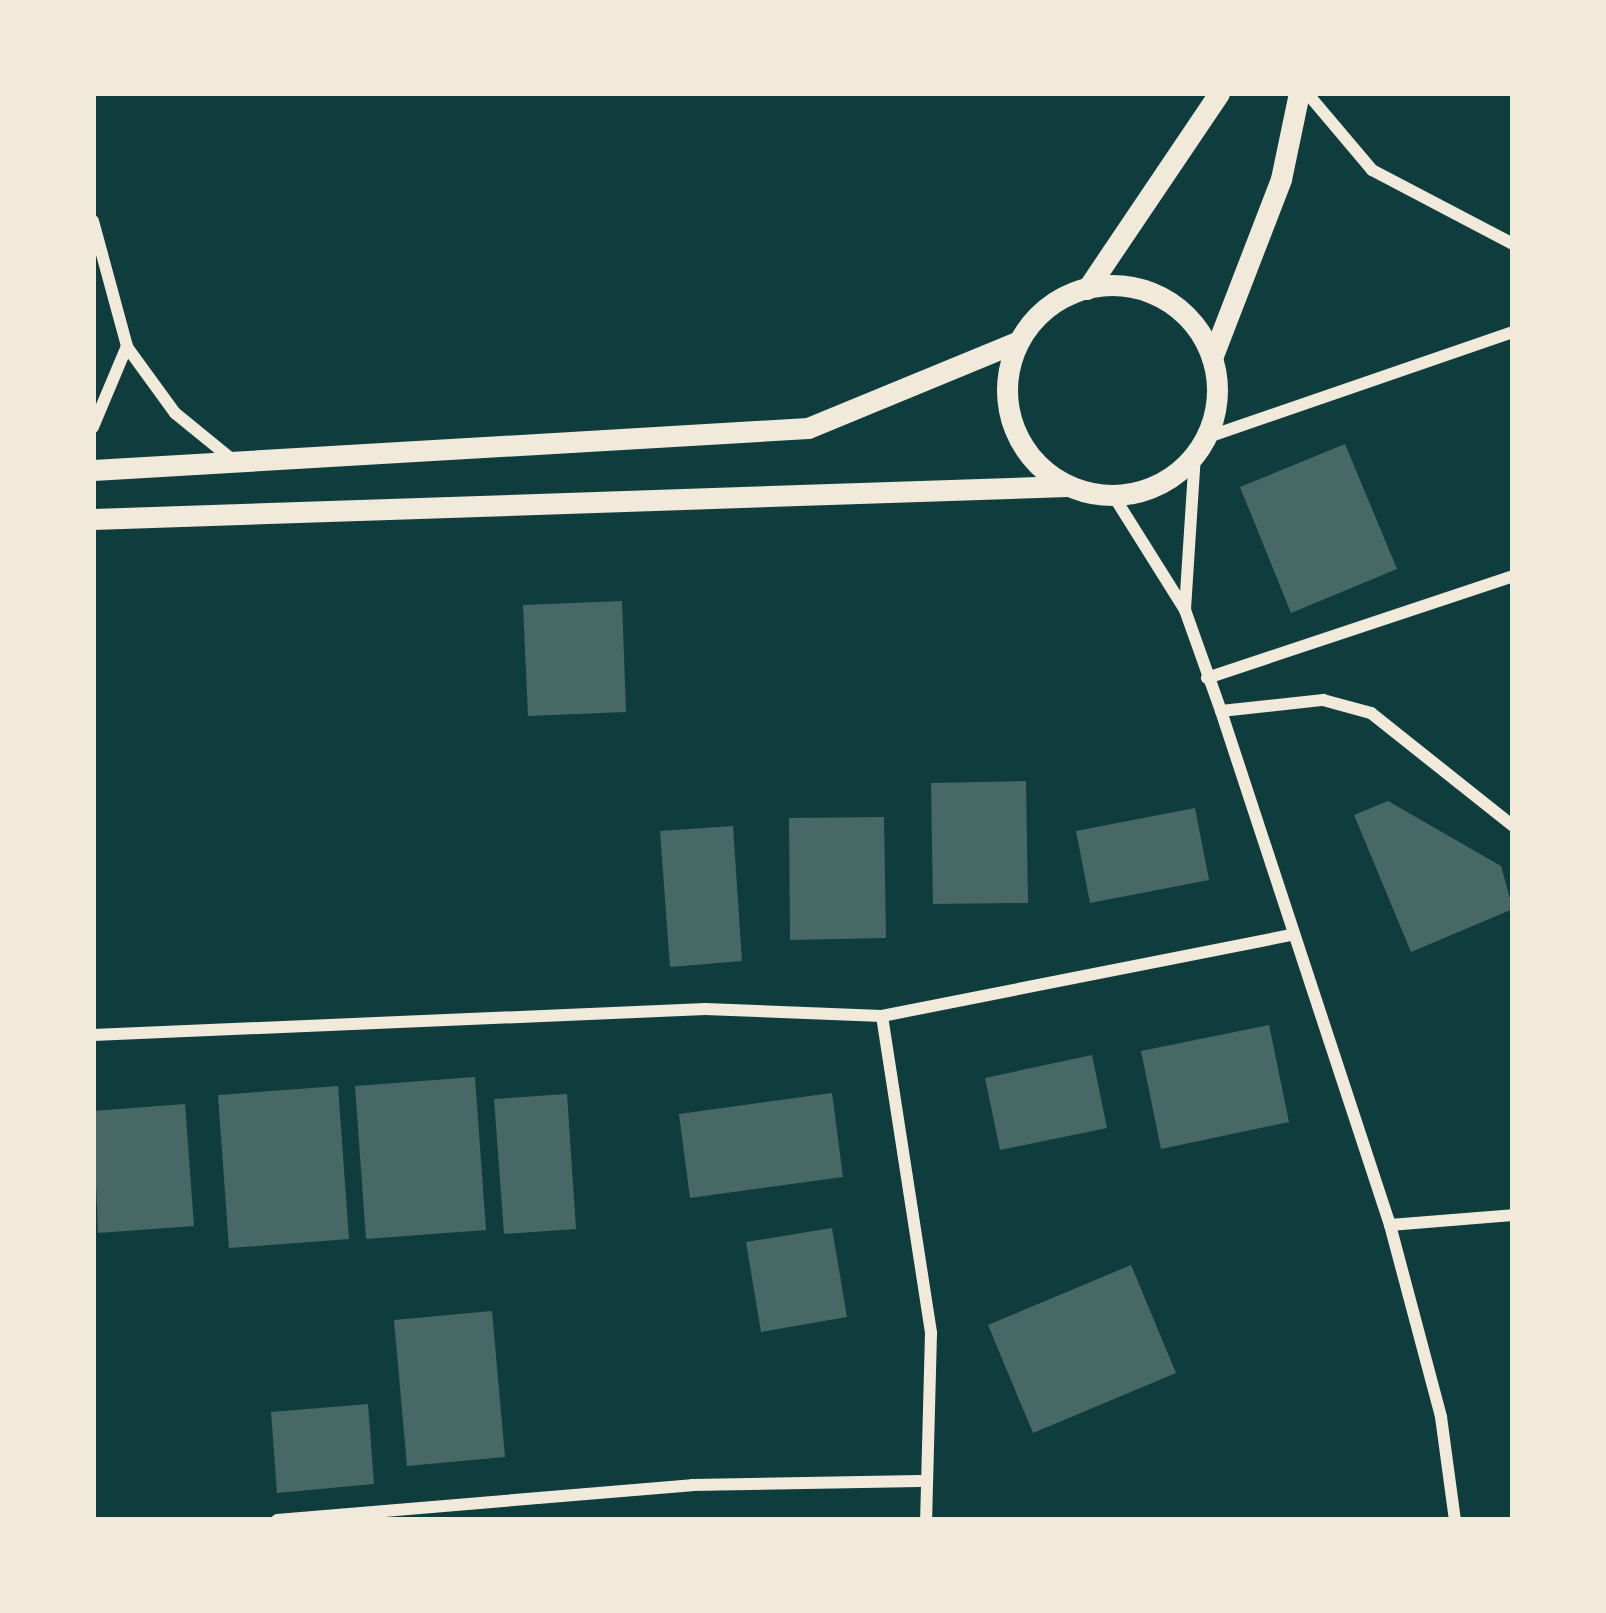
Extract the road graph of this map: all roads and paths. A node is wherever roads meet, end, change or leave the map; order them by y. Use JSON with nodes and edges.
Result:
{"nodes":[{"id":1,"x":1219,"y":93,"type":"edge"},
{"id":2,"x":1303,"y":93,"type":"edge"},
{"id":3,"x":93,"y":220,"type":"edge"},
{"id":4,"x":1513,"y":244,"type":"edge"},
{"id":5,"x":1087,"y":289,"type":"junction"},
{"id":6,"x":1513,"y":332,"type":"edge"},
{"id":7,"x":1019,"y":341,"type":"junction"},
{"id":8,"x":127,"y":346,"type":"junction"},
{"id":9,"x":1212,"y":358,"type":"junction"},
{"id":10,"x":93,"y":427,"type":"edge"},
{"id":11,"x":1200,"y":446,"type":"junction"},
{"id":12,"x":237,"y":464,"type":"junction"},
{"id":13,"x":93,"y":470,"type":"edge"},
{"id":14,"x":1067,"y":486,"type":"junction"},
{"id":15,"x":1113,"y":495,"type":"junction"},
{"id":16,"x":93,"y":519,"type":"edge"},
{"id":17,"x":1513,"y":576,"type":"edge"},
{"id":18,"x":1185,"y":610,"type":"junction"},
{"id":19,"x":1208,"y":678,"type":"junction"},
{"id":20,"x":1221,"y":711,"type":"junction"},
{"id":21,"x":1513,"y":826,"type":"edge"},
{"id":22,"x":1290,"y":935,"type":"junction"},
{"id":23,"x":882,"y":1016,"type":"junction"},
{"id":24,"x":93,"y":1035,"type":"edge"},
{"id":25,"x":1513,"y":1215,"type":"edge"},
{"id":26,"x":1390,"y":1225,"type":"junction"},
{"id":27,"x":920,"y":1481,"type":"junction"},
{"id":28,"x":277,"y":1520,"type":"edge"},
{"id":29,"x":926,"y":1520,"type":"edge"},
{"id":30,"x":1455,"y":1520,"type":"edge"}],
"edges":[{"from":1,"to":5,"type":"street"},
{"from":2,"to":4,"type":"street"},
{"from":2,"to":9,"type":"street"},
{"from":3,"to":8,"type":"street"},
{"from":5,"to":7,"type":"street"},
{"from":5,"to":9,"type":"street"},
{"from":6,"to":11,"type":"street"},
{"from":7,"to":12,"type":"street"},
{"from":7,"to":14,"type":"street"},
{"from":8,"to":10,"type":"street"},
{"from":8,"to":12,"type":"street"},
{"from":9,"to":11,"type":"street"},
{"from":11,"to":15,"type":"street"},
{"from":11,"to":18,"type":"street"},
{"from":12,"to":13,"type":"street"},
{"from":14,"to":15,"type":"street"},
{"from":14,"to":16,"type":"street"},
{"from":15,"to":18,"type":"street"},
{"from":17,"to":19,"type":"street"},
{"from":18,"to":19,"type":"street"},
{"from":19,"to":20,"type":"street"},
{"from":20,"to":21,"type":"street"},
{"from":20,"to":22,"type":"street"},
{"from":22,"to":23,"type":"street"},
{"from":22,"to":26,"type":"street"},
{"from":23,"to":24,"type":"street"},
{"from":23,"to":27,"type":"street"},
{"from":25,"to":26,"type":"street"},
{"from":26,"to":30,"type":"street"},
{"from":27,"to":28,"type":"street"},
{"from":27,"to":29,"type":"street"}]}
